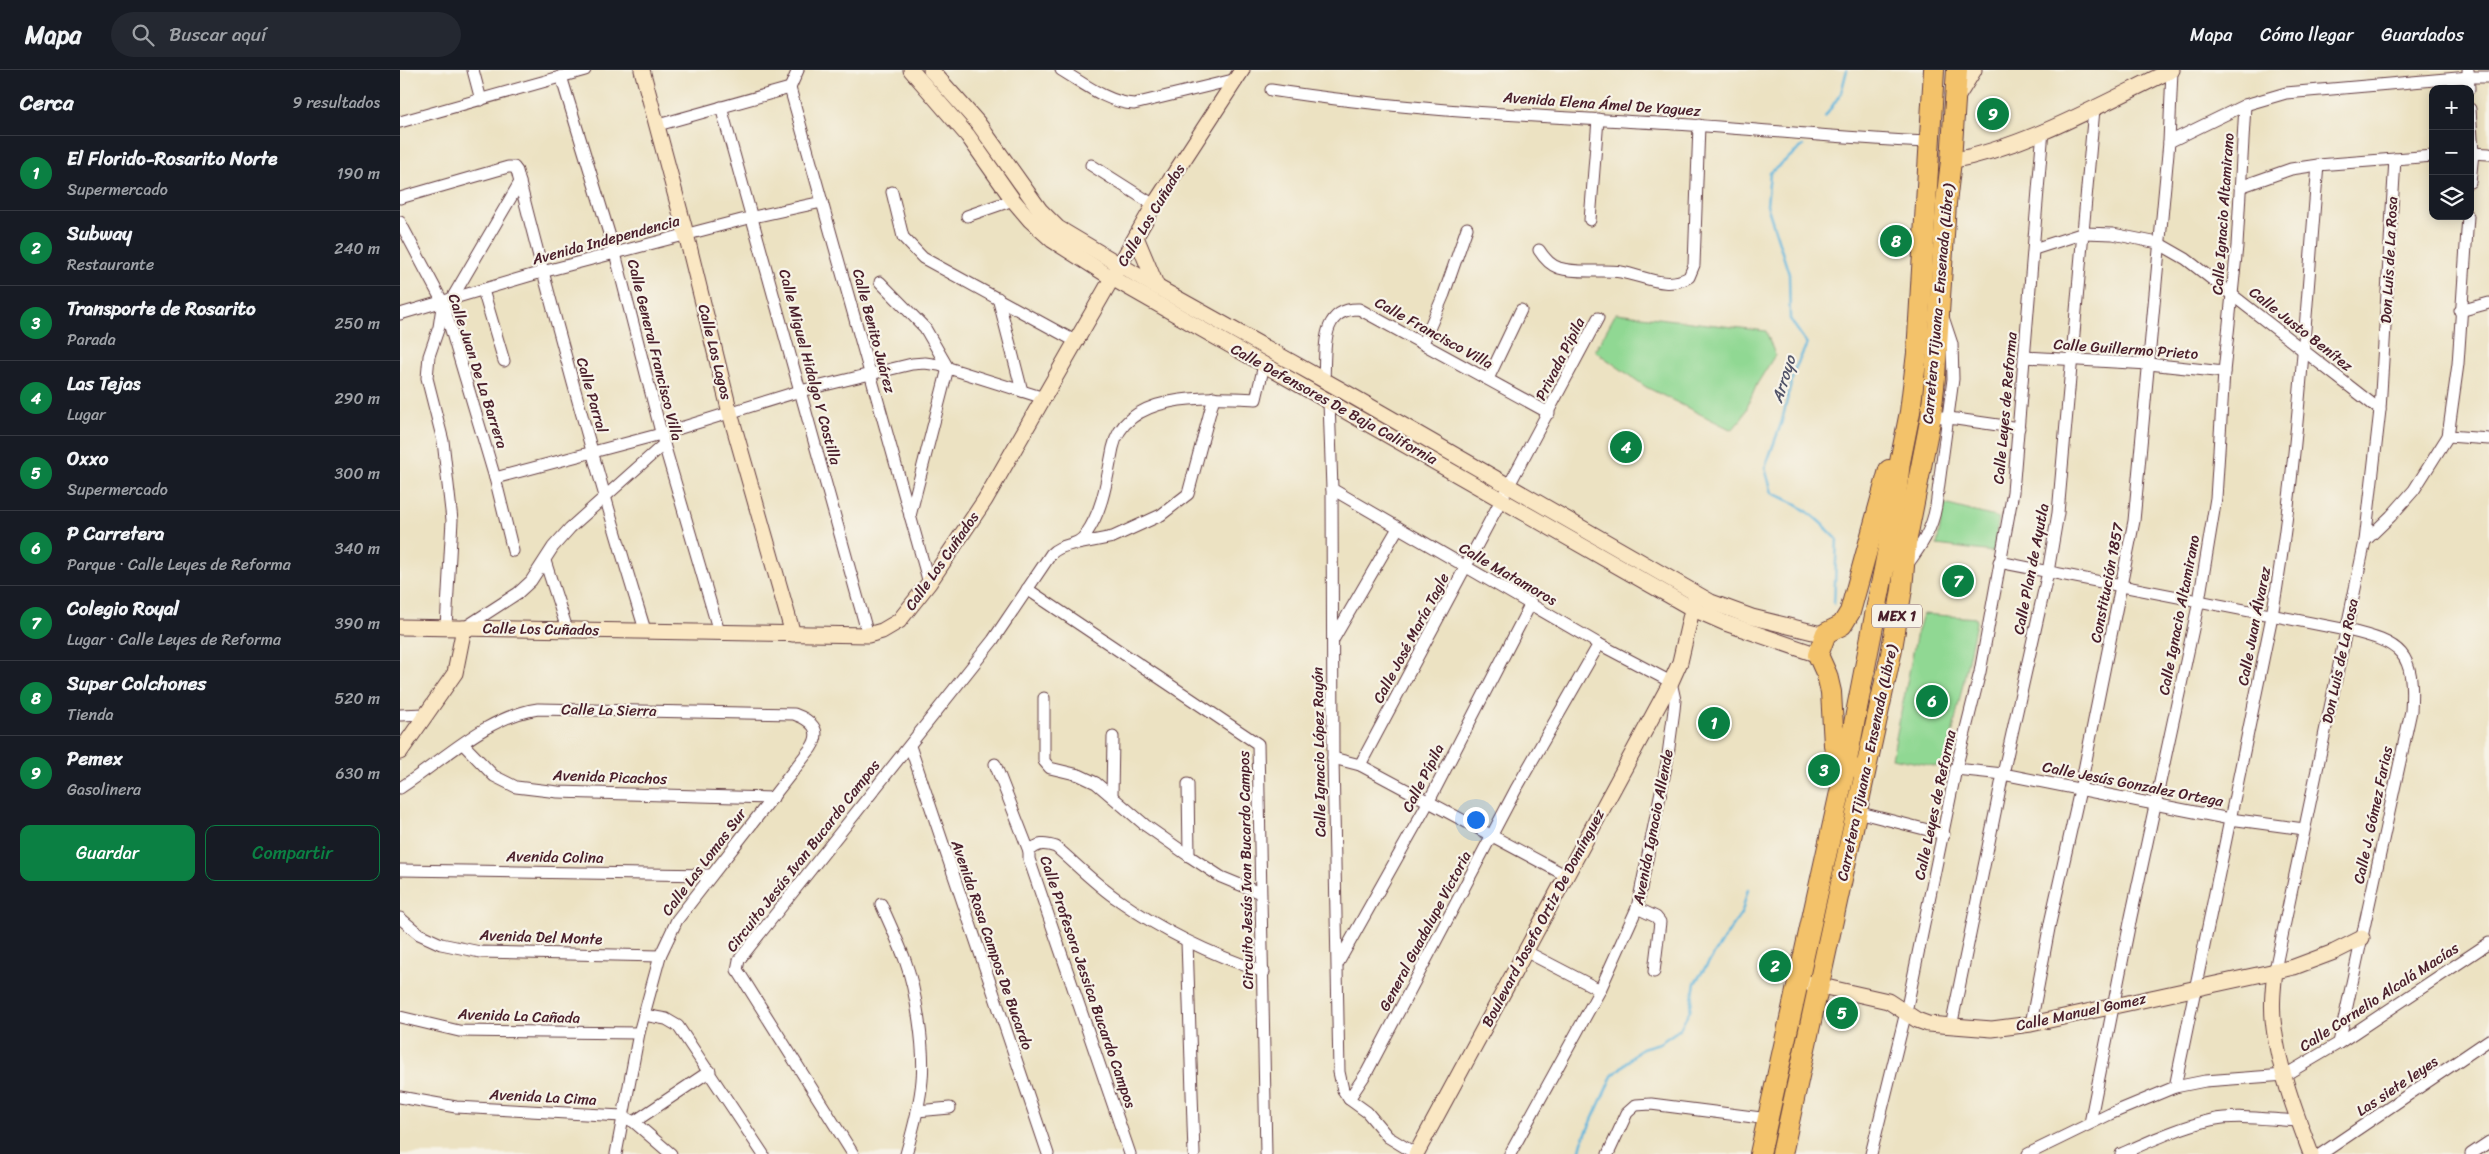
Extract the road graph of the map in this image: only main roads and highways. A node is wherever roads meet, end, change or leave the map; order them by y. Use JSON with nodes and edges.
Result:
{"nodes":[{"id":1,"x":1934,"y":70,"type":"edge"},
{"id":2,"x":1957,"y":70,"type":"edge"},
{"id":3,"x":1946,"y":203,"type":"junction"},
{"id":4,"x":1925,"y":213,"type":"junction"},
{"id":5,"x":1900,"y":462,"type":"junction"},
{"id":6,"x":1906,"y":543,"type":"junction"},
{"id":7,"x":1846,"y":765,"type":"junction"},
{"id":8,"x":1846,"y":863,"type":"junction"},
{"id":9,"x":1760,"y":1154,"type":"edge"},
{"id":10,"x":1782,"y":1154,"type":"edge"}],
"edges":[{"from":1,"to":4,"type":"highway","name":"Carretera Tijuana - Ensenada (Libre)","number":"MEX 1"},
{"from":2,"to":3,"type":"highway","name":"Carretera Tijuana - Ensenada (Libre)","number":"MEX 1"},
{"from":3,"to":4,"type":"highway"},
{"from":3,"to":6,"type":"highway","name":"Carretera Tijuana - Ensenada (Libre)","number":"MEX 1"},
{"from":4,"to":5,"type":"highway","name":"Carretera Tijuana - Ensenada (Libre)","number":"MEX 1"},
{"from":5,"to":6,"type":"highway"},
{"from":5,"to":7,"type":"highway","name":"Carretera Tijuana - Ensenada (Libre)","number":"MEX 1"},
{"from":5,"to":7,"type":"highway"},
{"from":6,"to":8,"type":"highway","name":"Carretera Tijuana - Ensenada (Libre)","number":"MEX 1"},
{"from":7,"to":8,"type":"highway"},
{"from":7,"to":9,"type":"highway","name":"Carretera Tijuana - Ensenada (Libre)","number":"MEX 1"},
{"from":8,"to":10,"type":"highway","name":"Carretera Tijuana - Ensenada (Libre)","number":"MEX 1"}]}
